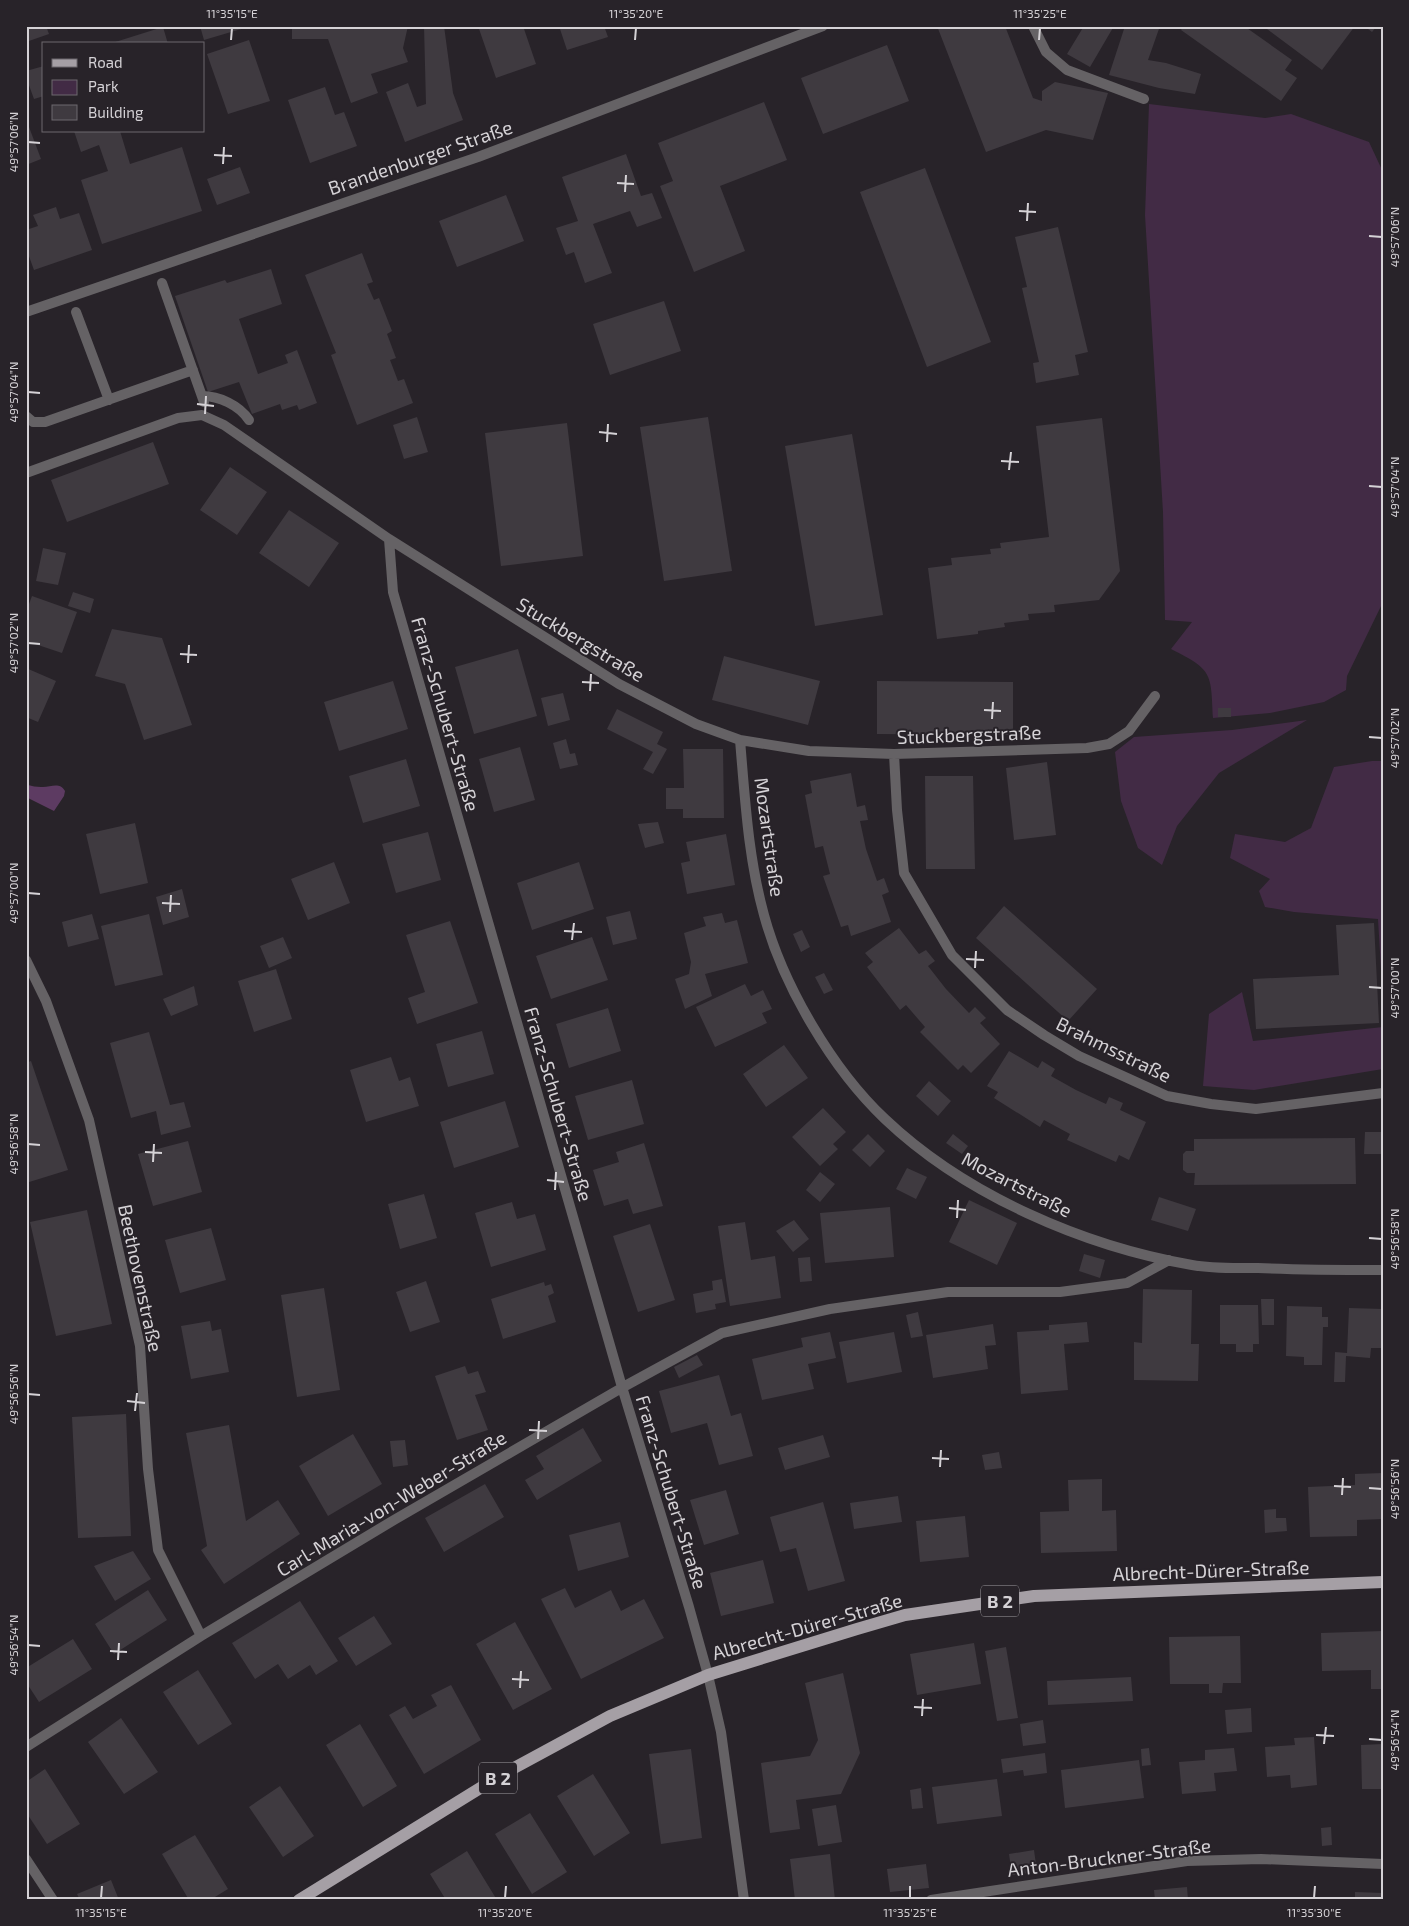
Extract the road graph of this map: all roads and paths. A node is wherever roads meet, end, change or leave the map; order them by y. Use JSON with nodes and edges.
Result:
{"nodes":[{"id":1,"x":823,"y":26,"type":"edge"},
{"id":2,"x":1033,"y":26,"type":"edge"},
{"id":3,"x":1144,"y":100,"type":"dead end"},
{"id":4,"x":162,"y":283,"type":"dead end"},
{"id":5,"x":26,"y":312,"type":"edge"},
{"id":6,"x":76,"y":312,"type":"dead end"},
{"id":7,"x":193,"y":370,"type":"junction"},
{"id":8,"x":109,"y":400,"type":"junction"},
{"id":9,"x":26,"y":416,"type":"edge"},
{"id":10,"x":249,"y":420,"type":"dead end"},
{"id":11,"x":26,"y":473,"type":"edge"},
{"id":12,"x":389,"y":540,"type":"junction"},
{"id":13,"x":1155,"y":696,"type":"dead end"},
{"id":14,"x":740,"y":740,"type":"junction"},
{"id":15,"x":894,"y":754,"type":"junction"},
{"id":16,"x":26,"y":960,"type":"edge"},
{"id":17,"x":1383,"y":1092,"type":"edge"},
{"id":18,"x":1169,"y":1260,"type":"junction"},
{"id":19,"x":1383,"y":1270,"type":"edge"},
{"id":20,"x":622,"y":1387,"type":"junction"},
{"id":21,"x":1383,"y":1582,"type":"edge"},
{"id":22,"x":201,"y":1636,"type":"junction"},
{"id":23,"x":708,"y":1675,"type":"junction"},
{"id":24,"x":26,"y":1747,"type":"edge"},
{"id":25,"x":26,"y":1859,"type":"edge"},
{"id":26,"x":1383,"y":1864,"type":"edge"},
{"id":27,"x":53,"y":1900,"type":"edge"},
{"id":28,"x":299,"y":1900,"type":"edge"},
{"id":29,"x":744,"y":1900,"type":"edge"},
{"id":30,"x":932,"y":1900,"type":"edge"}],
"edges":[{"from":1,"to":5,"type":"street","name":"Brandenburger Straße"},
{"from":2,"to":3,"type":"street"},
{"from":4,"to":7,"type":"street"},
{"from":6,"to":8,"type":"street"},
{"from":7,"to":8,"type":"street"},
{"from":7,"to":10,"type":"street"},
{"from":8,"to":9,"type":"street"},
{"from":11,"to":12,"type":"street","name":"Stuckbergstraße"},
{"from":12,"to":14,"type":"street","name":"Stuckbergstraße"},
{"from":12,"to":20,"type":"street","name":"Franz-Schubert-Straße"},
{"from":13,"to":15,"type":"street","name":"Stuckbergstraße"},
{"from":14,"to":15,"type":"street","name":"Stuckbergstraße"},
{"from":14,"to":18,"type":"street","name":"Mozartstraße"},
{"from":15,"to":17,"type":"street","name":"Brahmsstraße"},
{"from":16,"to":22,"type":"street","name":"Beethovenstraße"},
{"from":18,"to":19,"type":"street","name":"Mozartstraße"},
{"from":18,"to":20,"type":"street","name":"Carl-Maria-von-Weber-Straße"},
{"from":20,"to":22,"type":"street","name":"Carl-Maria-von-Weber-Straße"},
{"from":20,"to":23,"type":"street","name":"Franz-Schubert-Straße"},
{"from":21,"to":23,"type":"main road","name":"Albrecht-Dürer-Straße","number":"B 2"},
{"from":22,"to":24,"type":"street","name":"Carl-Maria-von-Weber-Straße"},
{"from":23,"to":28,"type":"main road","name":"Albrecht-Dürer-Straße","number":"B 2"},
{"from":23,"to":29,"type":"street","name":"Franz-Schubert-Straße"},
{"from":25,"to":27,"type":"street"},
{"from":26,"to":30,"type":"street","name":"Anton-Bruckner-Straße"}]}
